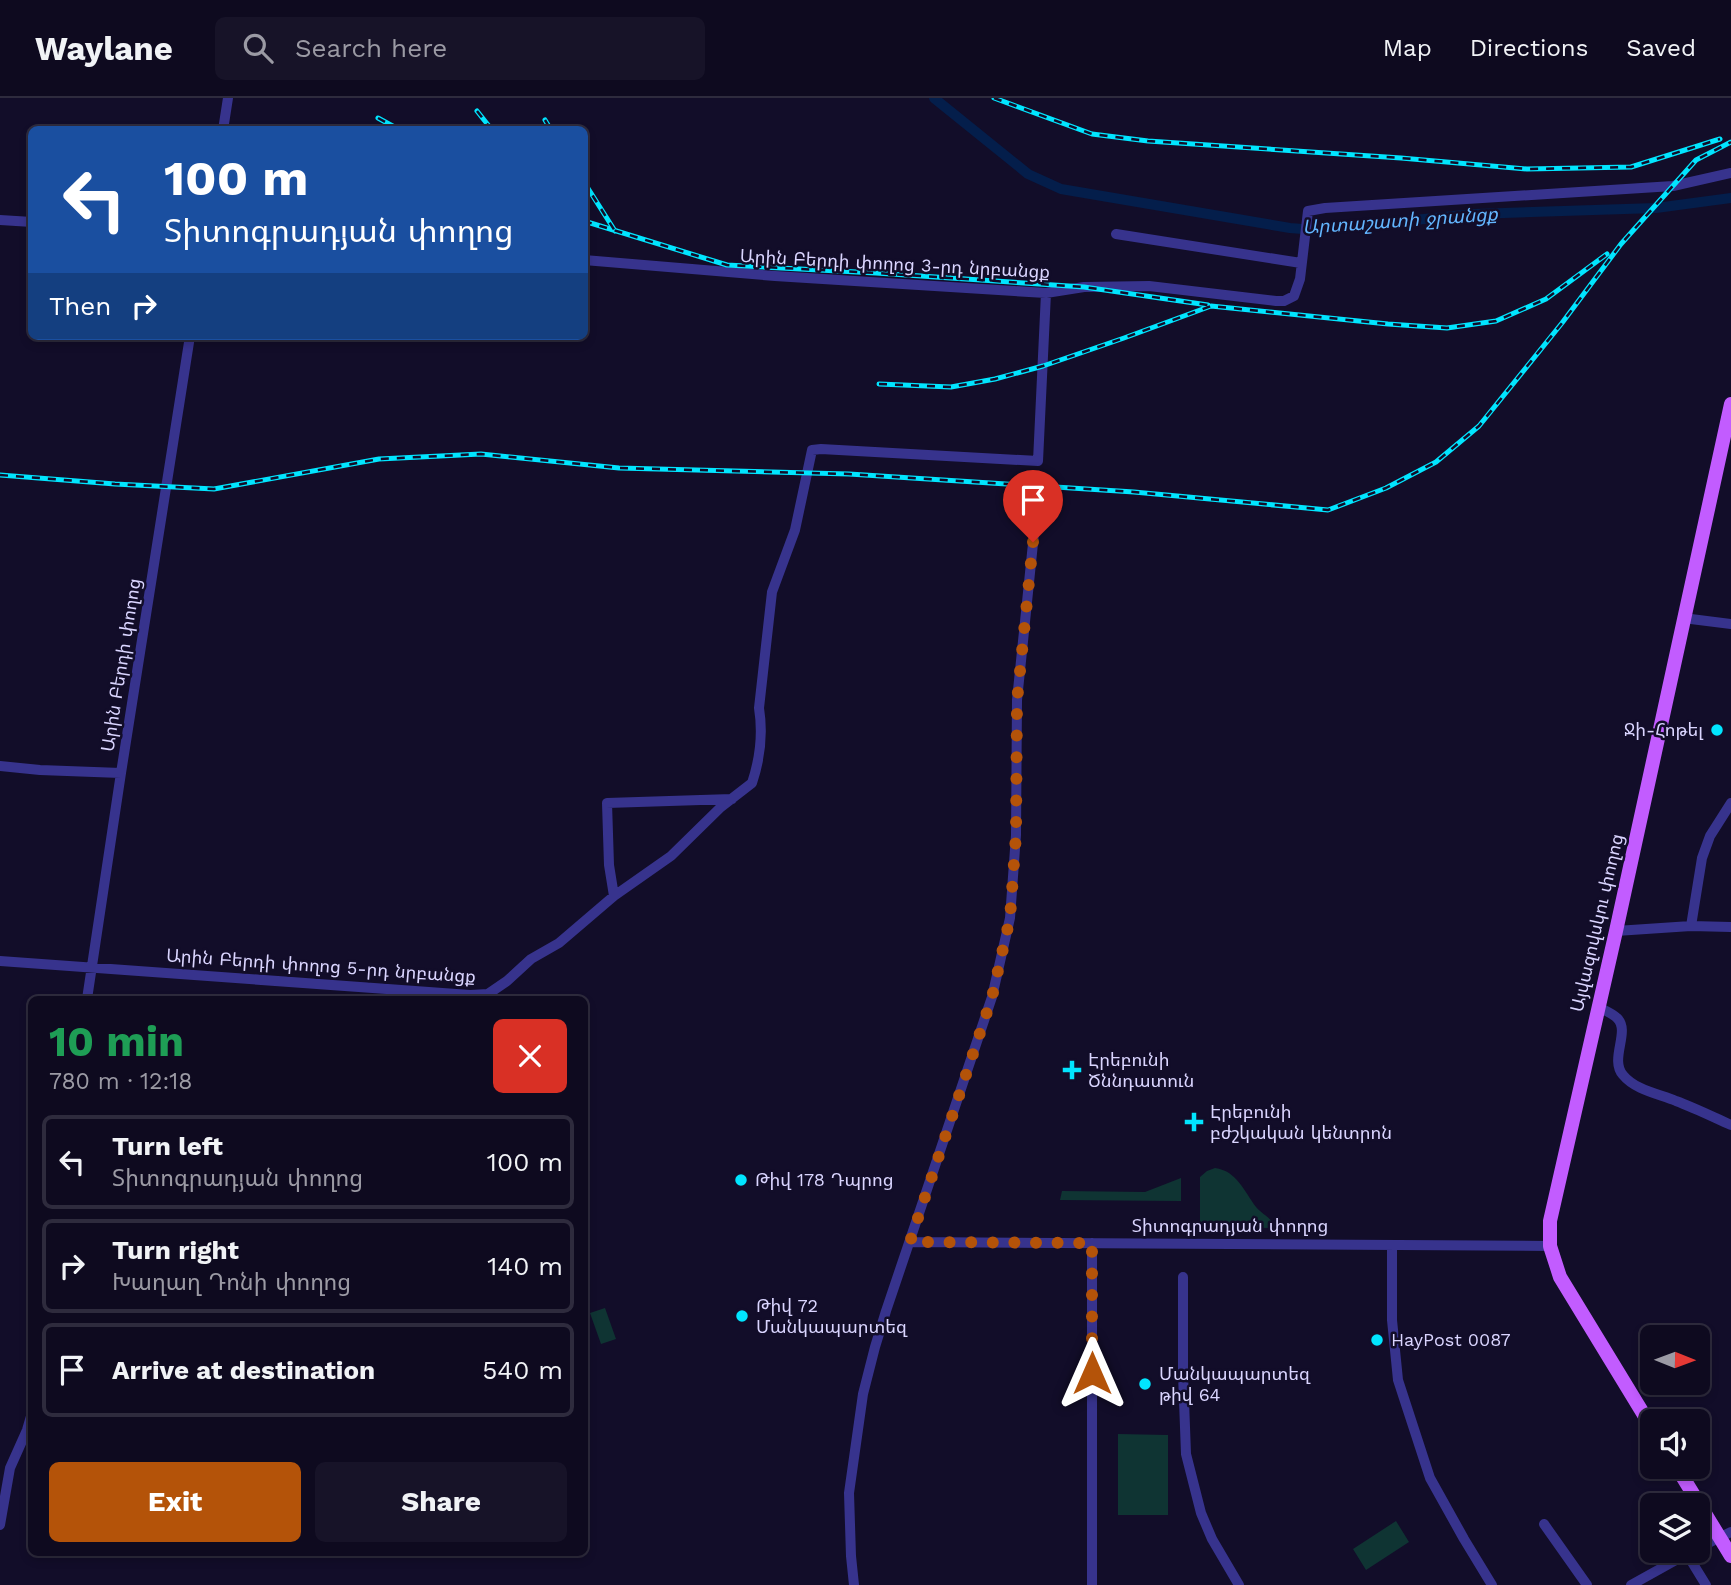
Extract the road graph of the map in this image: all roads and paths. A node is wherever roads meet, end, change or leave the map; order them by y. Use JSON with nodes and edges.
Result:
{"nodes":[{"id":1,"x":228,"y":98,"type":"edge"},
{"id":2,"x":224,"y":126,"type":"edge"},
{"id":3,"x":1731,"y":173,"type":"edge"},
{"id":4,"x":0,"y":220,"type":"edge"},
{"id":5,"x":28,"y":222,"type":"edge"},
{"id":6,"x":1115,"y":234,"type":"dead end"},
{"id":7,"x":588,"y":260,"type":"edge"},
{"id":8,"x":1301,"y":263,"type":"junction"},
{"id":9,"x":1046,"y":293,"type":"junction"},
{"id":10,"x":189,"y":340,"type":"edge"},
{"id":11,"x":1730,"y":410,"type":"edge"},
{"id":12,"x":1036,"y":514,"type":"dead end"},
{"id":13,"x":1683,"y":618,"type":"junction"},
{"id":14,"x":1731,"y":624,"type":"edge"},
{"id":15,"x":0,"y":765,"type":"edge"},
{"id":16,"x":121,"y":773,"type":"junction"},
{"id":17,"x":732,"y":799,"type":"junction"},
{"id":18,"x":1731,"y":803,"type":"edge"},
{"id":19,"x":614,"y":896,"type":"junction"},
{"id":20,"x":1691,"y":926,"type":"junction"},
{"id":21,"x":1731,"y":928,"type":"edge"},
{"id":22,"x":1616,"y":931,"type":"junction"},
{"id":23,"x":0,"y":961,"type":"edge"},
{"id":24,"x":92,"y":967,"type":"junction"},
{"id":25,"x":88,"y":996,"type":"edge"},
{"id":26,"x":1598,"y":1007,"type":"junction"},
{"id":27,"x":1731,"y":1125,"type":"edge"},
{"id":28,"x":910,"y":1242,"type":"junction"},
{"id":29,"x":1092,"y":1243,"type":"junction"},
{"id":30,"x":1392,"y":1245,"type":"junction"},
{"id":31,"x":1550,"y":1246,"type":"junction"},
{"id":32,"x":1183,"y":1277,"type":"dead end"},
{"id":33,"x":1640,"y":1409,"type":"edge"},
{"id":34,"x":28,"y":1427,"type":"edge"},
{"id":35,"x":1685,"y":1479,"type":"edge"},
{"id":36,"x":1544,"y":1524,"type":"dead end"},
{"id":37,"x":0,"y":1525,"type":"edge"},
{"id":38,"x":1726,"y":1535,"type":"edge"},
{"id":39,"x":1710,"y":1543,"type":"edge"},
{"id":40,"x":1731,"y":1556,"type":"edge"},
{"id":41,"x":1671,"y":1563,"type":"edge"},
{"id":42,"x":1698,"y":1563,"type":"edge"},
{"id":43,"x":854,"y":1585,"type":"edge"},
{"id":44,"x":1092,"y":1585,"type":"edge"},
{"id":45,"x":1239,"y":1585,"type":"edge"},
{"id":46,"x":1492,"y":1585,"type":"edge"},
{"id":47,"x":1587,"y":1585,"type":"edge"},
{"id":48,"x":1631,"y":1585,"type":"edge"},
{"id":49,"x":1706,"y":1585,"type":"edge"}],
"edges":[{"from":1,"to":2,"type":"street"},
{"from":3,"to":8,"type":"street"},
{"from":4,"to":5,"type":"street"},
{"from":6,"to":8,"type":"street"},
{"from":7,"to":9,"type":"street","name":"Արին Բերդի փողոց 3-րդ նրբանցք"},
{"from":8,"to":9,"type":"street","name":"Արին Բերդի փողոց 3-րդ նրբանցք"},
{"from":9,"to":17,"type":"street","name":"Արին Բերդի փողոց 5-րդ նրբանցք"},
{"from":10,"to":16,"type":"street","name":"Արին Բերդի փողոց"},
{"from":11,"to":13,"type":"main road","name":"Այվազովսկու փողոց"},
{"from":12,"to":28,"type":"street"},
{"from":13,"to":14,"type":"street"},
{"from":13,"to":22,"type":"main road","name":"Այվազովսկու փողոց"},
{"from":15,"to":16,"type":"street"},
{"from":16,"to":24,"type":"street","name":"Արին Բերդի փողոց"},
{"from":17,"to":19,"type":"street","name":"Արին Բերդի փողոց 5-րդ նրբանցք"},
{"from":17,"to":19,"type":"street"},
{"from":18,"to":20,"type":"street"},
{"from":19,"to":24,"type":"street","name":"Արին Բերդի փողոց 5-րդ նրբանցք"},
{"from":20,"to":21,"type":"street"},
{"from":20,"to":22,"type":"street"},
{"from":22,"to":26,"type":"main road","name":"Այվազովսկու փողոց"},
{"from":23,"to":24,"type":"street","name":"Արին Բերդի փողոց 5-րդ նրբանցք"},
{"from":24,"to":25,"type":"street","name":"Արին Բերդի փողոց"},
{"from":26,"to":27,"type":"street"},
{"from":26,"to":31,"type":"main road","name":"Այվազովսկու փողոց"},
{"from":28,"to":29,"type":"street","name":"Տիտոգրադյան փողոց"},
{"from":28,"to":43,"type":"street"},
{"from":29,"to":30,"type":"street","name":"Տիտոգրադյան փողոց"},
{"from":29,"to":44,"type":"street"},
{"from":30,"to":31,"type":"street","name":"Տիտոգրադյան փողոց"},
{"from":30,"to":46,"type":"street"},
{"from":31,"to":33,"type":"main road","name":"Այվազովսկու փողոց"},
{"from":32,"to":45,"type":"street"},
{"from":34,"to":37,"type":"street"},
{"from":35,"to":38,"type":"main road"},
{"from":36,"to":47,"type":"street"},
{"from":38,"to":39,"type":"street"},
{"from":38,"to":40,"type":"main road"},
{"from":41,"to":48,"type":"street"},
{"from":42,"to":49,"type":"street"}]}
